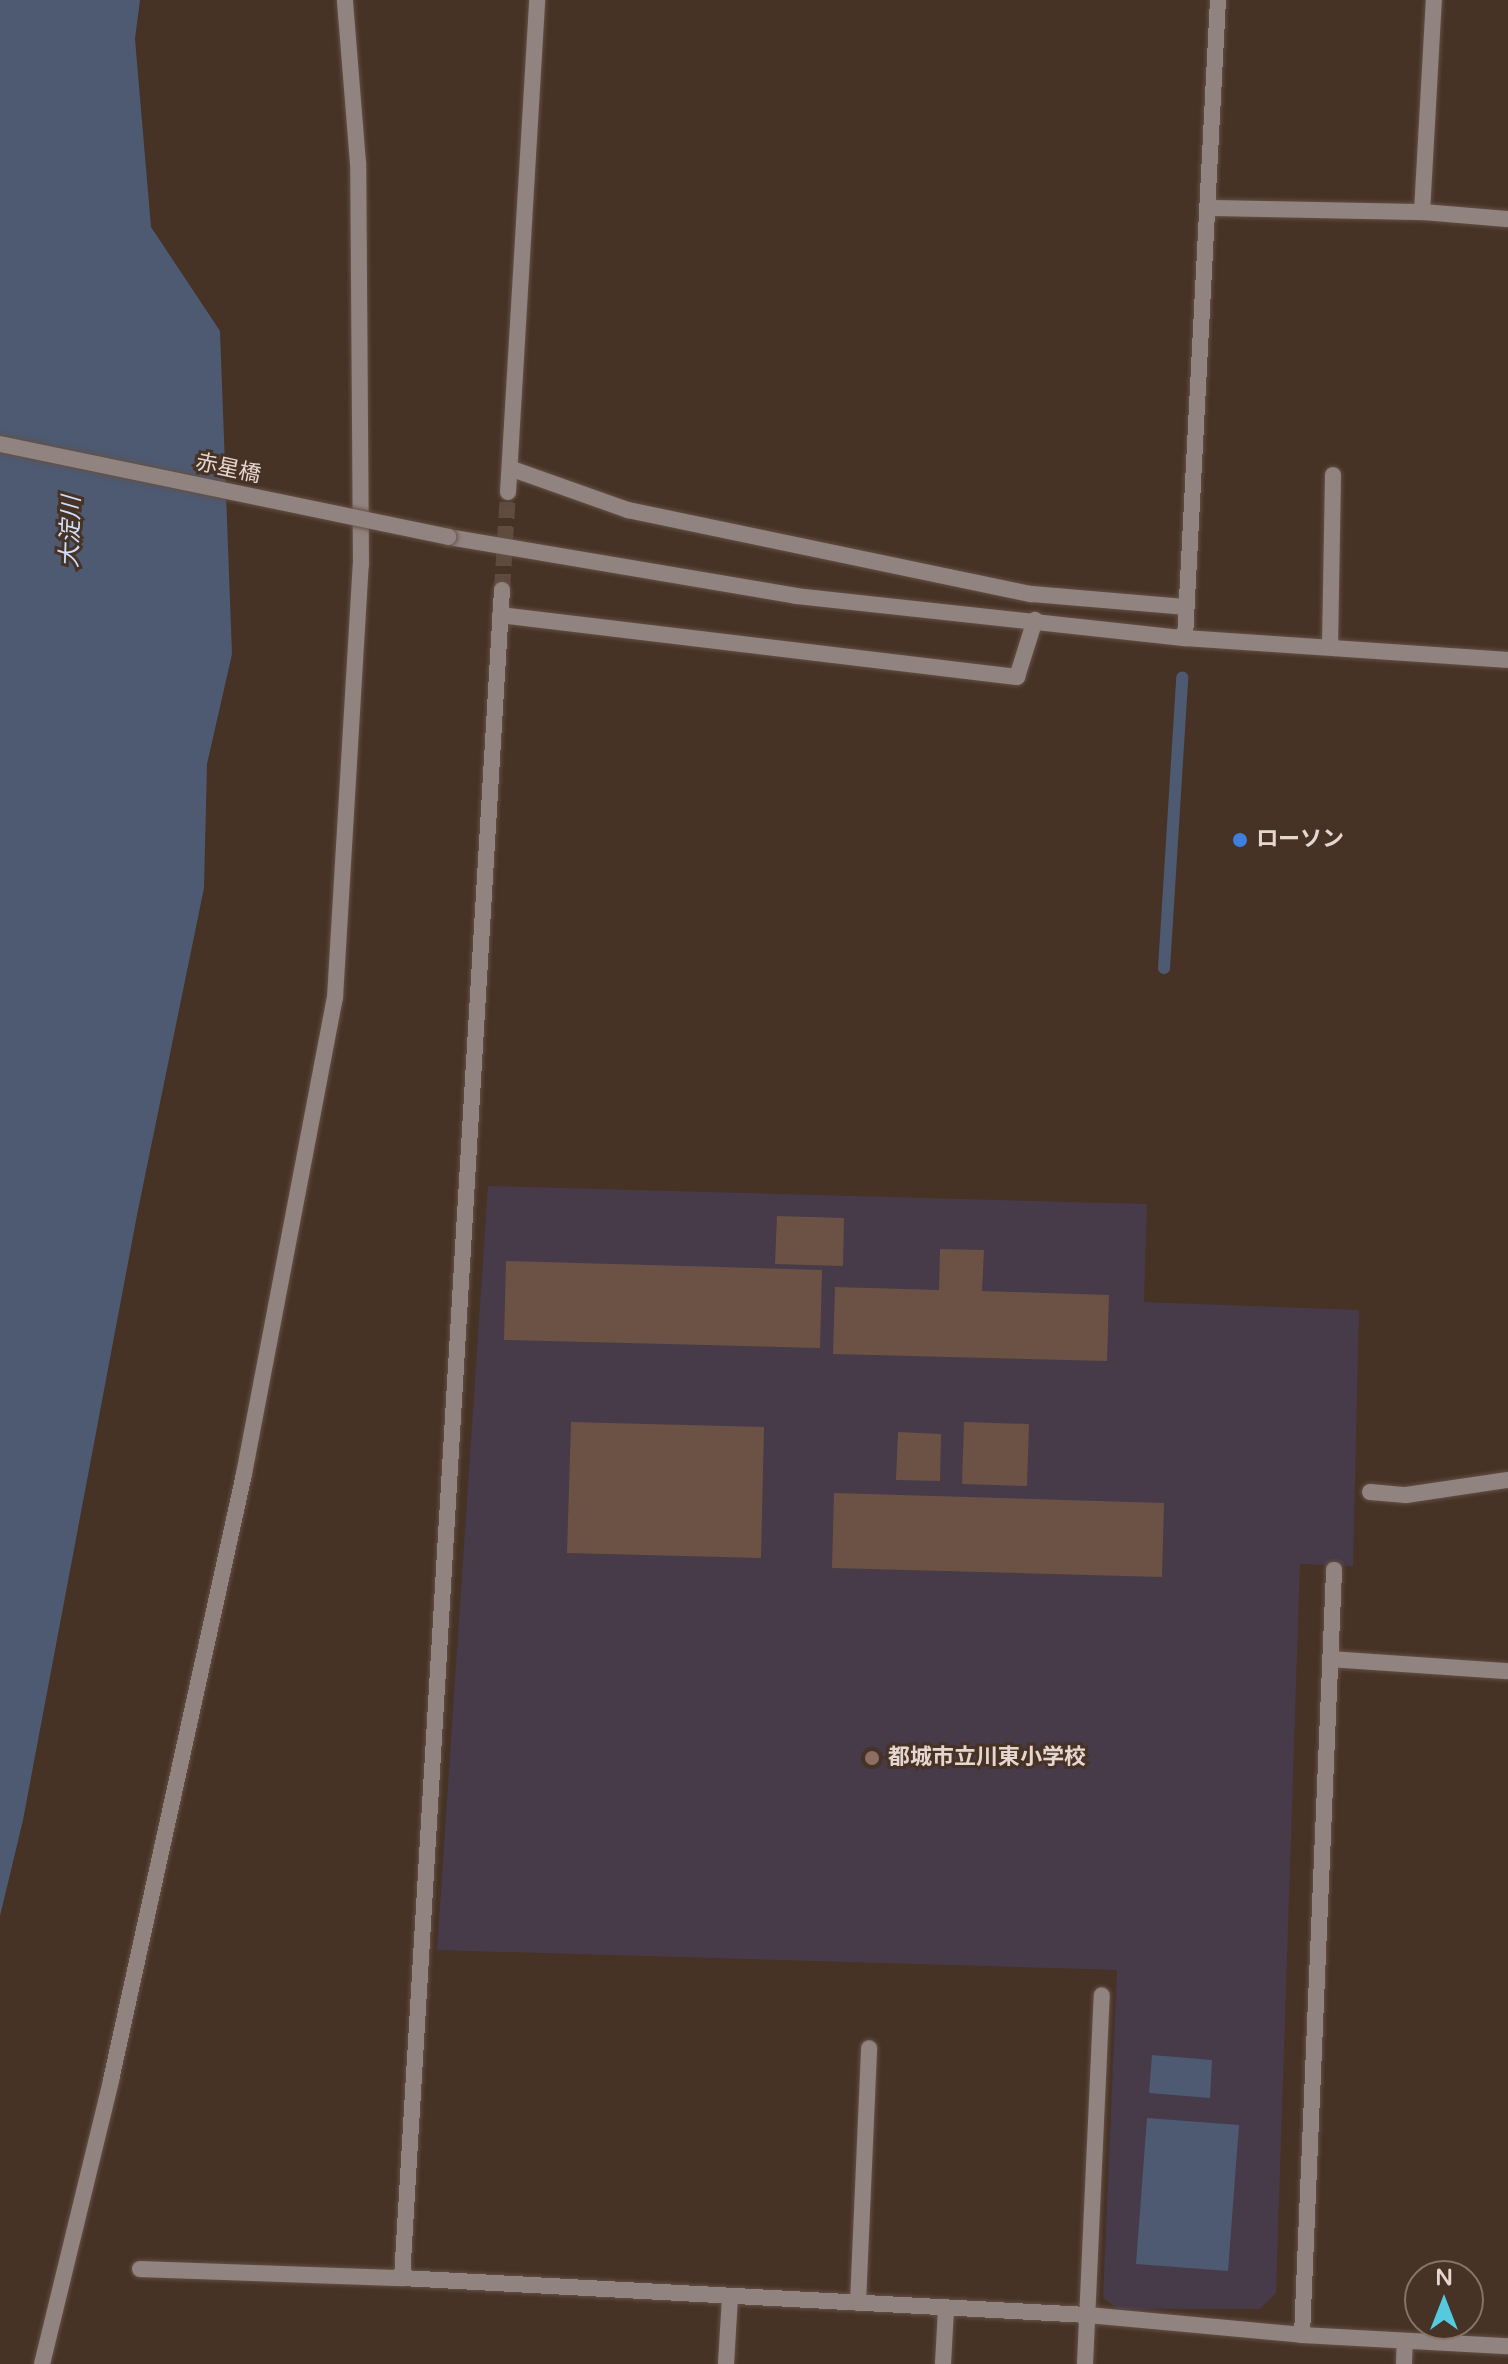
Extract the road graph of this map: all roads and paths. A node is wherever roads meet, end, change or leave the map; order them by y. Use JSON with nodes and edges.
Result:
{"nodes":[{"id":1,"x":345,"y":0,"type":"edge"},
{"id":2,"x":537,"y":0,"type":"edge"},
{"id":3,"x":1218,"y":0,"type":"edge"},
{"id":4,"x":1434,"y":0,"type":"edge"},
{"id":5,"x":1208,"y":208,"type":"junction"},
{"id":6,"x":1422,"y":212,"type":"junction"},
{"id":7,"x":1508,"y":219,"type":"edge"},
{"id":8,"x":0,"y":444,"type":"edge"},
{"id":9,"x":512,"y":469,"type":"junction"},
{"id":10,"x":1333,"y":475,"type":"dead end"},
{"id":11,"x":508,"y":492,"type":"tunnel mouth"},
{"id":12,"x":502,"y":590,"type":"tunnel mouth"},
{"id":13,"x":1185,"y":607,"type":"junction"},
{"id":14,"x":500,"y":615,"type":"junction"},
{"id":15,"x":1035,"y":620,"type":"junction"},
{"id":16,"x":1185,"y":638,"type":"junction"},
{"id":17,"x":1330,"y":647,"type":"junction"},
{"id":18,"x":1508,"y":660,"type":"edge"},
{"id":19,"x":1508,"y":1480,"type":"edge"},
{"id":20,"x":1370,"y":1492,"type":"dead end"},
{"id":21,"x":1334,"y":1570,"type":"dead end"},
{"id":22,"x":1330,"y":1659,"type":"junction"},
{"id":23,"x":1508,"y":1671,"type":"edge"},
{"id":24,"x":1102,"y":1995,"type":"dead end"},
{"id":25,"x":869,"y":2048,"type":"dead end"},
{"id":26,"x":140,"y":2269,"type":"dead end"},
{"id":27,"x":402,"y":2278,"type":"junction"},
{"id":28,"x":730,"y":2296,"type":"junction"},
{"id":29,"x":858,"y":2303,"type":"junction"},
{"id":30,"x":946,"y":2308,"type":"junction"},
{"id":31,"x":1088,"y":2315,"type":"junction"},
{"id":32,"x":1302,"y":2335,"type":"junction"},
{"id":33,"x":1405,"y":2341,"type":"junction"},
{"id":34,"x":1508,"y":2346,"type":"edge"},
{"id":35,"x":42,"y":2364,"type":"edge"},
{"id":36,"x":726,"y":2364,"type":"edge"},
{"id":37,"x":943,"y":2364,"type":"edge"},
{"id":38,"x":1085,"y":2364,"type":"edge"},
{"id":39,"x":1404,"y":2364,"type":"edge"}],
"edges":[{"from":1,"to":35,"type":"street"},
{"from":2,"to":9,"type":"street"},
{"from":3,"to":5,"type":"street"},
{"from":4,"to":6,"type":"street"},
{"from":5,"to":6,"type":"street"},
{"from":5,"to":13,"type":"street"},
{"from":6,"to":7,"type":"street"},
{"from":8,"to":15,"type":"street","name":"赤星橋","bridge":true},
{"from":9,"to":11,"type":"street"},
{"from":9,"to":13,"type":"street"},
{"from":10,"to":17,"type":"street"},
{"from":12,"to":14,"type":"street"},
{"from":13,"to":16,"type":"street"},
{"from":14,"to":15,"type":"street"},
{"from":14,"to":27,"type":"street"},
{"from":15,"to":16,"type":"street","name":"赤星橋"},
{"from":16,"to":17,"type":"street","name":"赤星橋"},
{"from":17,"to":18,"type":"street","name":"赤星橋"},
{"from":19,"to":20,"type":"street"},
{"from":21,"to":22,"type":"street"},
{"from":22,"to":23,"type":"street"},
{"from":22,"to":32,"type":"street"},
{"from":24,"to":31,"type":"street"},
{"from":25,"to":29,"type":"street"},
{"from":26,"to":27,"type":"street"},
{"from":27,"to":28,"type":"street"},
{"from":28,"to":29,"type":"street"},
{"from":28,"to":36,"type":"street"},
{"from":29,"to":30,"type":"street"},
{"from":30,"to":31,"type":"street"},
{"from":30,"to":37,"type":"street"},
{"from":31,"to":32,"type":"street"},
{"from":31,"to":38,"type":"street"},
{"from":32,"to":33,"type":"street"},
{"from":33,"to":34,"type":"street"},
{"from":33,"to":39,"type":"street"}]}
